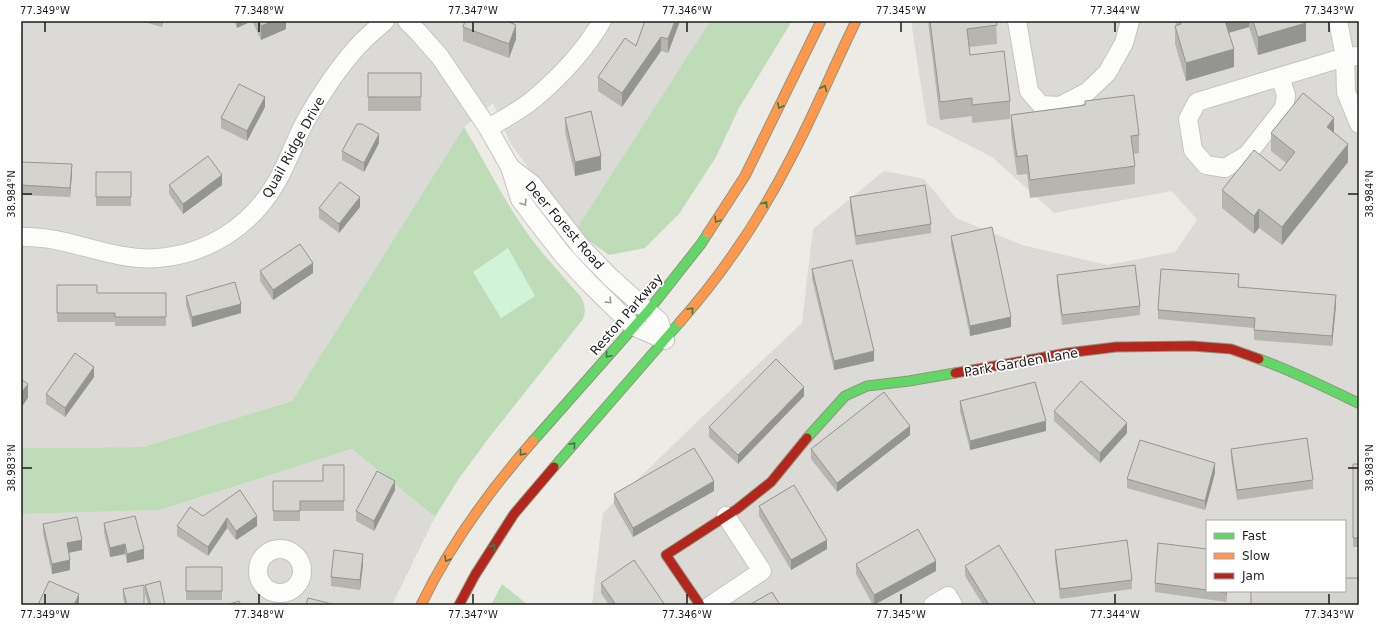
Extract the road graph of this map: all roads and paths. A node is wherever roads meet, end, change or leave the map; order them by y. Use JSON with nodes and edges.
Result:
{"nodes":[{"id":1,"x":385,"y":21,"type":"edge"},
{"id":2,"x":407,"y":21,"type":"edge"},
{"id":3,"x":602,"y":21,"type":"edge"},
{"id":4,"x":821,"y":21,"type":"edge"},
{"id":5,"x":856,"y":21,"type":"edge"},
{"id":6,"x":1017,"y":21,"type":"edge"},
{"id":7,"x":1130,"y":21,"type":"edge"},
{"id":8,"x":1338,"y":21,"type":"edge"},
{"id":9,"x":1352,"y":56,"type":"edge"},
{"id":10,"x":1280,"y":77,"type":"junction"},
{"id":11,"x":1359,"y":124,"type":"edge"},
{"id":12,"x":488,"y":128,"type":"junction"},
{"id":13,"x":510,"y":167,"type":"junction"},
{"id":14,"x":21,"y":237,"type":"edge"},
{"id":15,"x":648,"y":311,"type":"junction"},
{"id":16,"x":633,"y":326,"type":"junction"},
{"id":17,"x":665,"y":340,"type":"junction"},
{"id":18,"x":1359,"y":403,"type":"edge"},
{"id":19,"x":726,"y":516,"type":"junction"},
{"id":20,"x":421,"y":605,"type":"edge"},
{"id":21,"x":459,"y":605,"type":"edge"},
{"id":22,"x":700,"y":605,"type":"edge"},
{"id":23,"x":711,"y":605,"type":"edge"},
{"id":24,"x":933,"y":605,"type":"edge"},
{"id":25,"x":953,"y":605,"type":"edge"}],
"edges":[{"from":1,"to":14,"type":"street","name":"Quail Ridge Drive"},
{"from":2,"to":12,"type":"street","name":"Deer Forest Road"},
{"from":3,"to":12,"type":"street"},
{"from":4,"to":15,"type":"main road","name":"Reston Parkway","one_way":true},
{"from":17,"to":5,"type":"main road","one_way":true},
{"from":6,"to":7,"type":"street"},
{"from":8,"to":9,"type":"street"},
{"from":9,"to":10,"type":"street"},
{"from":9,"to":11,"type":"street"},
{"from":10,"to":10,"type":"street"},
{"from":12,"to":13,"type":"street","name":"Deer Forest Road"},
{"from":13,"to":15,"type":"street","name":"Deer Forest Road"},
{"from":13,"to":16,"type":"street","name":"Deer Forest Road","one_way":true},
{"from":15,"to":16,"type":"main road","name":"Reston Parkway"},
{"from":15,"to":17,"type":"street","name":"Deer Forest Road"},
{"from":16,"to":17,"type":"street","name":"Deer Forest Road"},
{"from":16,"to":20,"type":"main road","name":"Reston Parkway","one_way":true},
{"from":21,"to":17,"type":"main road","one_way":true},
{"from":18,"to":19,"type":"main road","name":"Park Garden Lane"},
{"from":19,"to":22,"type":"main road","name":"Park Garden Lane"},
{"from":19,"to":23,"type":"street"},
{"from":24,"to":25,"type":"street"}]}
